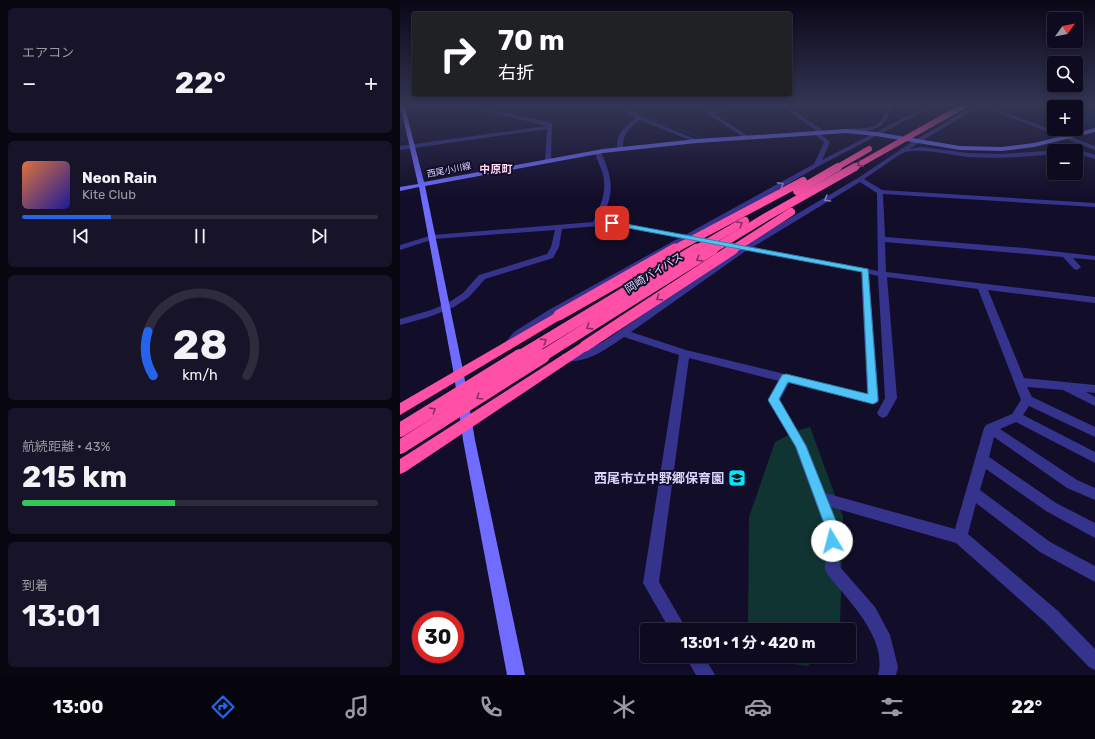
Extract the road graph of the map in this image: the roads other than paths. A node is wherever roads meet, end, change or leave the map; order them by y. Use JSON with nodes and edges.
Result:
{"nodes":[{"id":1,"x":410,"y":136,"type":"edge"},
{"id":2,"x":488,"y":136,"type":"edge"},
{"id":3,"x":548,"y":136,"type":"edge"},
{"id":4,"x":622,"y":136,"type":"edge"},
{"id":5,"x":682,"y":136,"type":"edge"},
{"id":6,"x":744,"y":136,"type":"edge"},
{"id":7,"x":776,"y":136,"type":"edge"},
{"id":8,"x":819,"y":136,"type":"edge"},
{"id":9,"x":873,"y":136,"type":"edge"},
{"id":10,"x":884,"y":136,"type":"edge"},
{"id":11,"x":894,"y":136,"type":"edge"},
{"id":12,"x":915,"y":136,"type":"edge"},
{"id":13,"x":927,"y":136,"type":"edge"},
{"id":14,"x":1063,"y":136,"type":"edge"},
{"id":15,"x":1073,"y":136,"type":"edge"},
{"id":16,"x":1067,"y":137,"type":"junction"},
{"id":17,"x":748,"y":138,"type":"junction"},
{"id":18,"x":697,"y":142,"type":"junction"},
{"id":19,"x":917,"y":142,"type":"junction"},
{"id":20,"x":413,"y":146,"type":"junction"},
{"id":21,"x":400,"y":148,"type":"edge"},
{"id":22,"x":1095,"y":148,"type":"edge"},
{"id":23,"x":620,"y":149,"type":"junction"},
{"id":24,"x":904,"y":150,"type":"junction"},
{"id":25,"x":598,"y":152,"type":"junction"},
{"id":26,"x":1047,"y":153,"type":"edge"},
{"id":27,"x":1083,"y":153,"type":"edge"},
{"id":28,"x":1095,"y":157,"type":"edge"},
{"id":29,"x":548,"y":161,"type":"junction"},
{"id":30,"x":817,"y":166,"type":"junction"},
{"id":31,"x":834,"y":168,"type":"junction"},
{"id":32,"x":860,"y":179,"type":"junction"},
{"id":33,"x":828,"y":182,"type":"junction"},
{"id":34,"x":421,"y":185,"type":"junction"},
{"id":35,"x":400,"y":189,"type":"edge"},
{"id":36,"x":880,"y":192,"type":"junction"},
{"id":37,"x":1095,"y":205,"type":"edge"},
{"id":38,"x":596,"y":224,"type":"junction"},
{"id":39,"x":559,"y":227,"type":"junction"},
{"id":40,"x":433,"y":237,"type":"junction"},
{"id":41,"x":685,"y":237,"type":"junction"},
{"id":42,"x":881,"y":239,"type":"junction"},
{"id":43,"x":400,"y":248,"type":"edge"},
{"id":44,"x":745,"y":248,"type":"junction"},
{"id":45,"x":1066,"y":255,"type":"junction"},
{"id":46,"x":1095,"y":258,"type":"edge"},
{"id":47,"x":1077,"y":267,"type":"dead end"},
{"id":48,"x":865,"y":271,"type":"junction"},
{"id":49,"x":882,"y":274,"type":"junction"},
{"id":50,"x":982,"y":288,"type":"junction"},
{"id":51,"x":1095,"y":300,"type":"edge"},
{"id":52,"x":446,"y":307,"type":"junction"},
{"id":53,"x":400,"y":322,"type":"edge"},
{"id":54,"x":624,"y":334,"type":"junction"},
{"id":55,"x":505,"y":347,"type":"junction"},
{"id":56,"x":684,"y":353,"type":"junction"},
{"id":57,"x":566,"y":357,"type":"junction"},
{"id":58,"x":459,"y":375,"type":"junction"},
{"id":59,"x":786,"y":378,"type":"junction"},
{"id":60,"x":1019,"y":382,"type":"junction"},
{"id":61,"x":1062,"y":386,"type":"junction"},
{"id":62,"x":1095,"y":389,"type":"edge"},
{"id":63,"x":1027,"y":400,"type":"junction"},
{"id":64,"x":1095,"y":402,"type":"edge"},
{"id":65,"x":400,"y":410,"type":"edge"},
{"id":66,"x":883,"y":413,"type":"dead end"},
{"id":67,"x":1016,"y":417,"type":"junction"},
{"id":68,"x":466,"y":423,"type":"junction"},
{"id":69,"x":990,"y":428,"type":"junction"},
{"id":70,"x":400,"y":430,"type":"edge"},
{"id":71,"x":1095,"y":432,"type":"edge"},
{"id":72,"x":400,"y":447,"type":"edge"},
{"id":73,"x":1095,"y":458,"type":"edge"},
{"id":74,"x":982,"y":459,"type":"junction"},
{"id":75,"x":406,"y":463,"type":"edge"},
{"id":76,"x":400,"y":472,"type":"edge"},
{"id":77,"x":973,"y":493,"type":"junction"},
{"id":78,"x":1095,"y":494,"type":"edge"},
{"id":79,"x":821,"y":498,"type":"junction"},
{"id":80,"x":1095,"y":530,"type":"edge"},
{"id":81,"x":960,"y":537,"type":"junction"},
{"id":82,"x":1095,"y":574,"type":"edge"},
{"id":83,"x":675,"y":623,"type":"edge"},
{"id":84,"x":1095,"y":661,"type":"edge"},
{"id":85,"x":698,"y":663,"type":"edge"},
{"id":86,"x":516,"y":675,"type":"edge"},
{"id":87,"x":706,"y":675,"type":"edge"},
{"id":88,"x":887,"y":675,"type":"edge"}],
"edges":[{"from":1,"to":20,"type":"main road"},
{"from":2,"to":20,"type":"street"},
{"from":3,"to":29,"type":"street"},
{"from":4,"to":23,"type":"street"},
{"from":5,"to":18,"type":"street"},
{"from":6,"to":17,"type":"street"},
{"from":7,"to":17,"type":"main road","name":"西尾小川線"},
{"from":8,"to":30,"type":"street"},
{"from":9,"to":30,"type":"street"},
{"from":10,"to":19,"type":"main road","name":"西尾小川線"},
{"from":11,"to":31,"type":"highway","name":"岡崎バイパス","bridge":true},
{"from":12,"to":33,"type":"highway","name":"岡崎バイパス","one_way":true,"bridge":true},
{"from":13,"to":19,"type":"street"},
{"from":14,"to":16,"type":"street"},
{"from":15,"to":16,"type":"main road","name":"西尾小川線"},
{"from":16,"to":19,"type":"main road","name":"西尾小川線"},
{"from":16,"to":22,"type":"street"},
{"from":17,"to":18,"type":"main road","name":"西尾小川線"},
{"from":18,"to":23,"type":"main road","name":"西尾小川線"},
{"from":19,"to":24,"type":"street"},
{"from":20,"to":21,"type":"street"},
{"from":20,"to":34,"type":"main road"},
{"from":23,"to":25,"type":"main road","name":"西尾小川線"},
{"from":24,"to":26,"type":"street"},
{"from":24,"to":32,"type":"street"},
{"from":25,"to":29,"type":"main road","name":"西尾小川線"},
{"from":25,"to":38,"type":"street"},
{"from":27,"to":28,"type":"street"},
{"from":29,"to":34,"type":"main road","name":"西尾小川線"},
{"from":41,"to":30,"type":"street","one_way":true},
{"from":31,"to":55,"type":"highway","bridge":true},
{"from":70,"to":31,"type":"highway","name":"岡崎バイパス","one_way":true,"bridge":true},
{"from":32,"to":36,"type":"street"},
{"from":32,"to":44,"type":"street","one_way":true},
{"from":33,"to":57,"type":"highway","one_way":true,"bridge":true},
{"from":33,"to":72,"type":"highway","name":"岡崎バイパス","one_way":true,"bridge":true},
{"from":34,"to":35,"type":"main road","name":"西尾小川線"},
{"from":34,"to":40,"type":"main road"},
{"from":36,"to":37,"type":"street"},
{"from":36,"to":42,"type":"street"},
{"from":38,"to":39,"type":"street"},
{"from":38,"to":41,"type":"street"},
{"from":39,"to":40,"type":"street"},
{"from":39,"to":52,"type":"street"},
{"from":40,"to":43,"type":"street"},
{"from":40,"to":52,"type":"main road"},
{"from":41,"to":44,"type":"street"},
{"from":41,"to":55,"type":"street"},
{"from":42,"to":45,"type":"street"},
{"from":42,"to":49,"type":"street"},
{"from":44,"to":48,"type":"street"},
{"from":44,"to":54,"type":"street"},
{"from":45,"to":46,"type":"street"},
{"from":45,"to":47,"type":"street"},
{"from":48,"to":49,"type":"street"},
{"from":48,"to":59,"type":"street"},
{"from":49,"to":50,"type":"street"},
{"from":49,"to":66,"type":"street"},
{"from":50,"to":51,"type":"street"},
{"from":50,"to":60,"type":"street"},
{"from":52,"to":53,"type":"street"},
{"from":52,"to":58,"type":"main road"},
{"from":54,"to":56,"type":"street"},
{"from":54,"to":57,"type":"street"},
{"from":55,"to":58,"type":"highway"},
{"from":56,"to":59,"type":"street"},
{"from":56,"to":83,"type":"street"},
{"from":57,"to":68,"type":"highway"},
{"from":58,"to":65,"type":"highway"},
{"from":58,"to":68,"type":"main road"},
{"from":59,"to":79,"type":"street"},
{"from":60,"to":61,"type":"street"},
{"from":60,"to":63,"type":"street"},
{"from":61,"to":62,"type":"street"},
{"from":61,"to":64,"type":"street"},
{"from":63,"to":67,"type":"street"},
{"from":63,"to":71,"type":"street"},
{"from":67,"to":69,"type":"street"},
{"from":67,"to":73,"type":"street"},
{"from":68,"to":75,"type":"highway"},
{"from":68,"to":86,"type":"main road"},
{"from":69,"to":74,"type":"street"},
{"from":69,"to":78,"type":"street"},
{"from":74,"to":77,"type":"street"},
{"from":74,"to":80,"type":"street"},
{"from":75,"to":76,"type":"street"},
{"from":77,"to":81,"type":"street"},
{"from":77,"to":82,"type":"street"},
{"from":79,"to":81,"type":"street"},
{"from":79,"to":88,"type":"street"},
{"from":81,"to":84,"type":"street"},
{"from":85,"to":87,"type":"street"}]}
